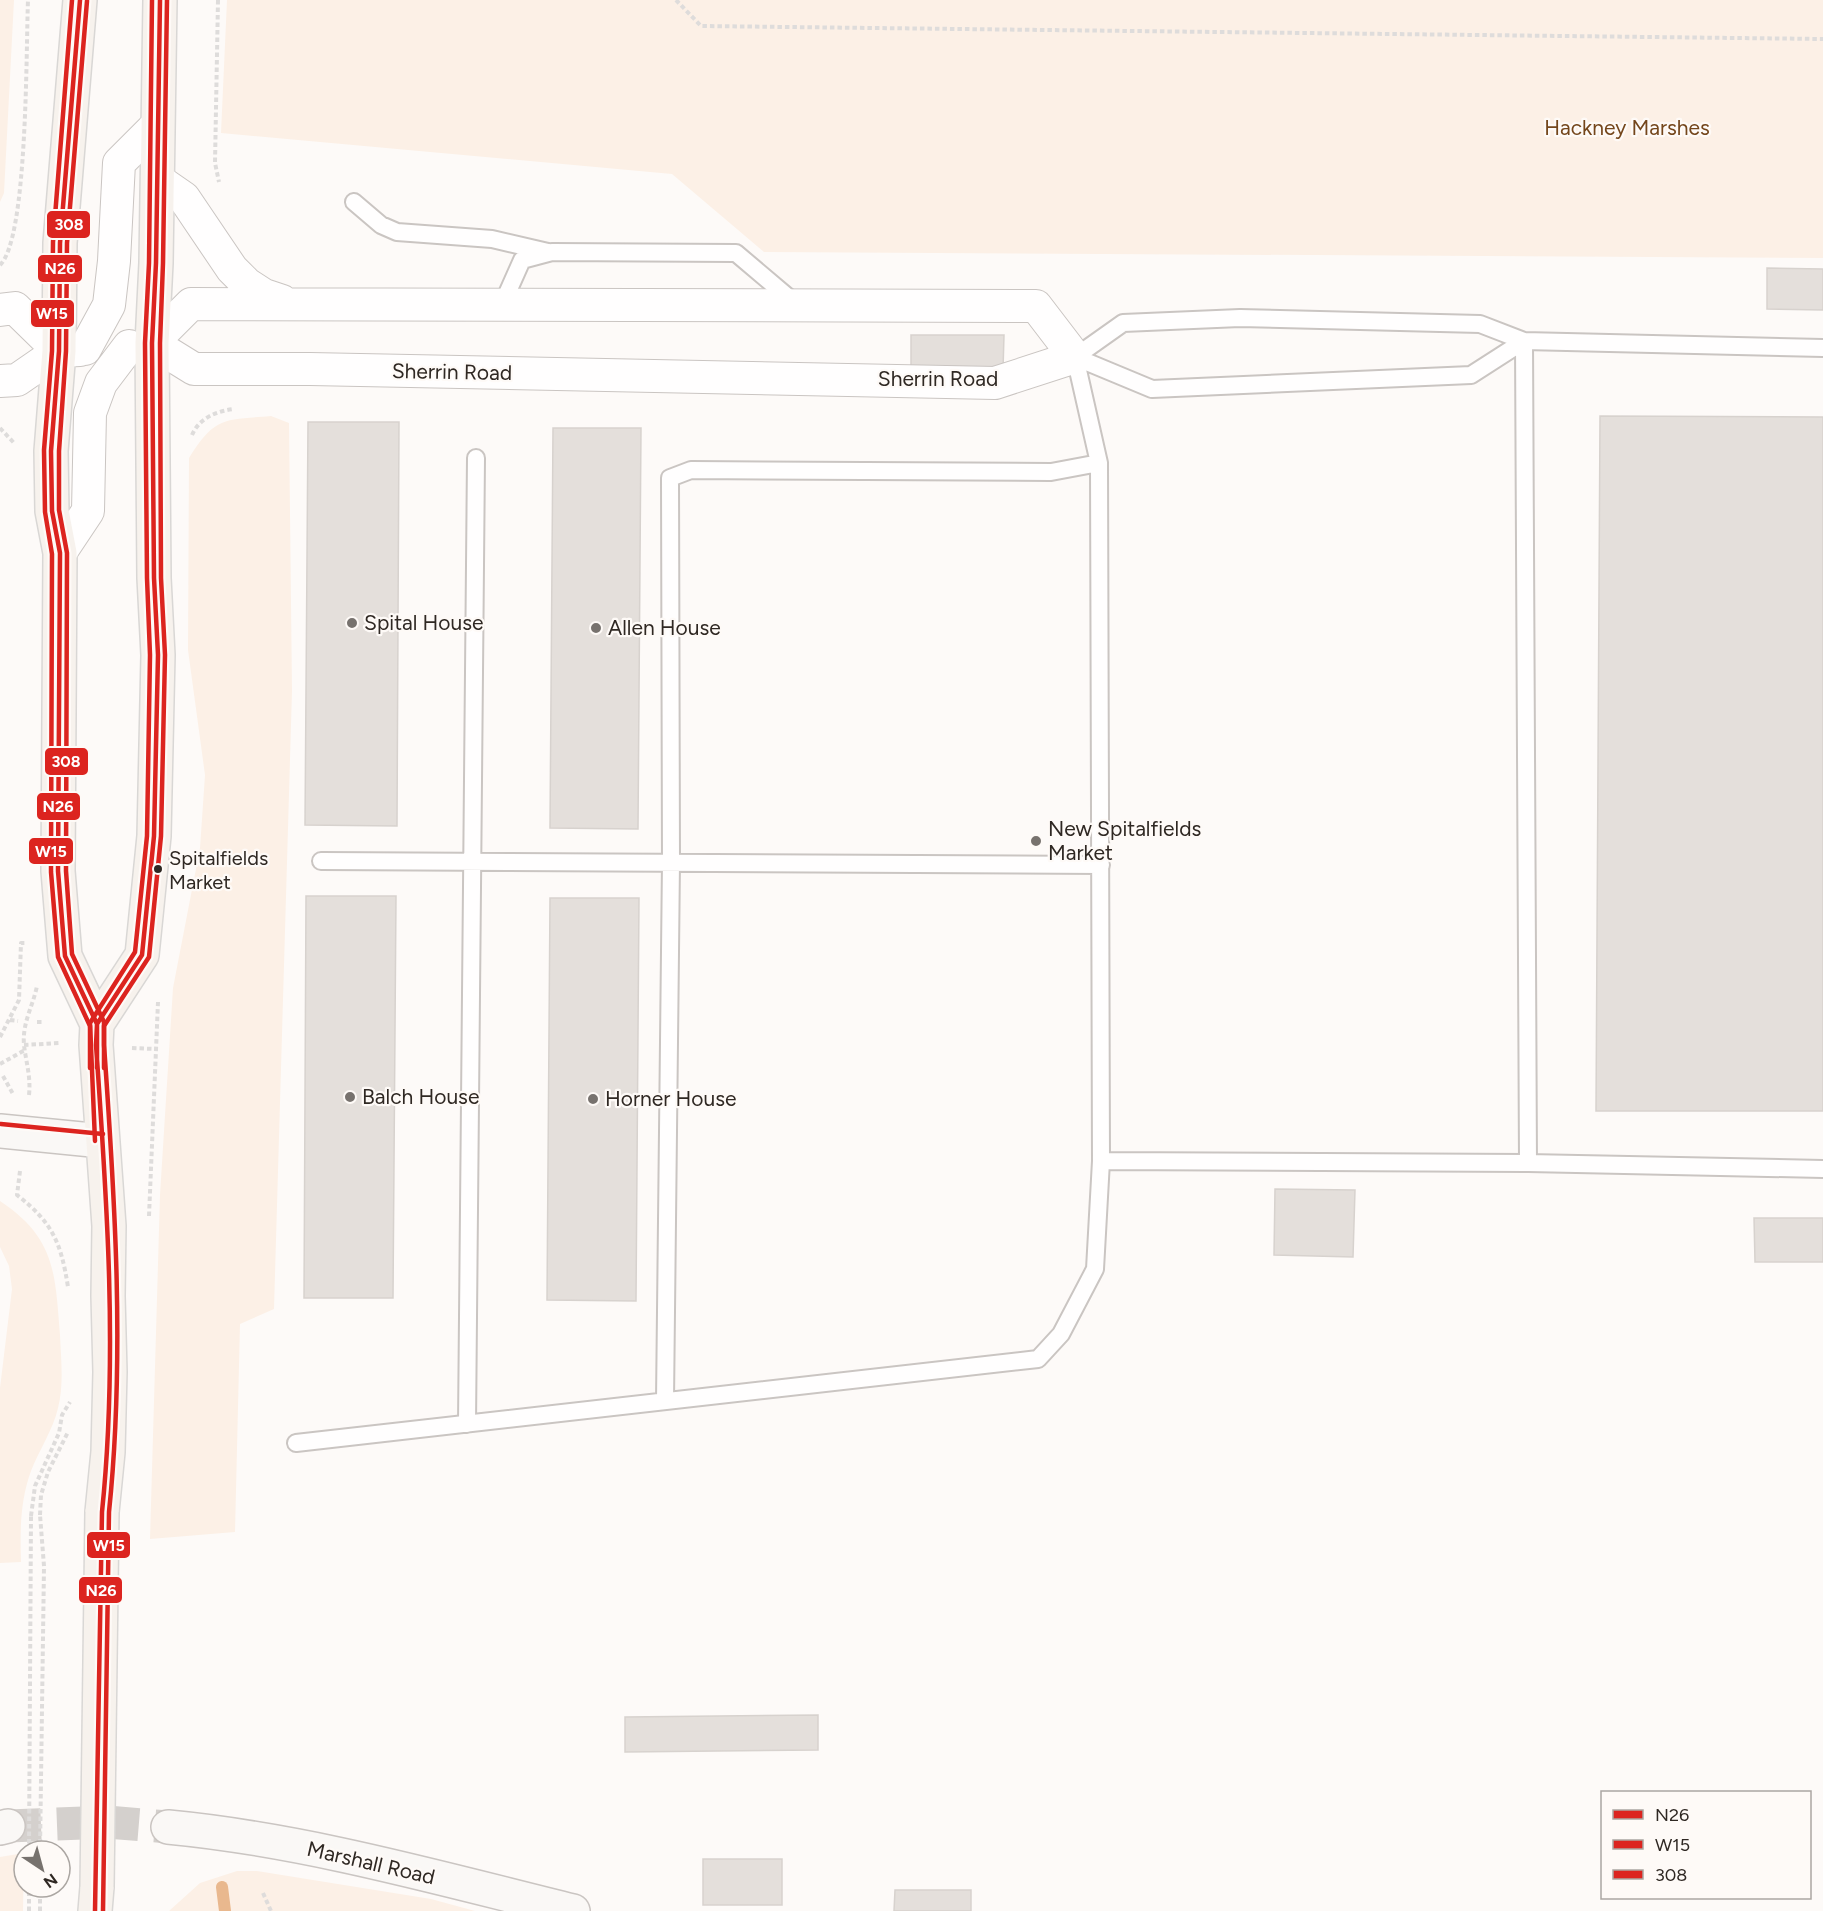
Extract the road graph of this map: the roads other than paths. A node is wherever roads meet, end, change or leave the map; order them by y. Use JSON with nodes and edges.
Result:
{"nodes":[{"id":1,"x":80,"y":0,"type":"edge"},
{"id":2,"x":160,"y":0,"type":"edge"},
{"id":3,"x":158,"y":124,"type":"junction"},
{"id":4,"x":158,"y":180,"type":"junction"},
{"id":5,"x":354,"y":202,"type":"dead end"},
{"id":6,"x":552,"y":252,"type":"junction"},
{"id":7,"x":291,"y":304,"type":"junction"},
{"id":8,"x":502,"y":305,"type":"junction"},
{"id":9,"x":799,"y":306,"type":"junction"},
{"id":10,"x":0,"y":309,"type":"edge"},
{"id":11,"x":1524,"y":341,"type":"junction"},
{"id":12,"x":140,"y":344,"type":"junction"},
{"id":13,"x":1823,"y":348,"type":"edge"},
{"id":14,"x":72,"y":350,"type":"junction"},
{"id":15,"x":1075,"y":357,"type":"junction"},
{"id":16,"x":0,"y":381,"type":"edge"},
{"id":17,"x":476,"y":458,"type":"dead end"},
{"id":18,"x":1100,"y":463,"type":"junction"},
{"id":19,"x":60,"y":553,"type":"junction"},
{"id":20,"x":321,"y":861,"type":"dead end"},
{"id":21,"x":472,"y":861,"type":"junction"},
{"id":22,"x":671,"y":862,"type":"junction"},
{"id":23,"x":1101,"y":865,"type":"junction"},
{"id":24,"x":97,"y":1024,"type":"junction"},
{"id":25,"x":0,"y":1131,"type":"edge"},
{"id":26,"x":102,"y":1141,"type":"junction"},
{"id":27,"x":1101,"y":1161,"type":"junction"},
{"id":28,"x":1528,"y":1162,"type":"junction"},
{"id":29,"x":1823,"y":1169,"type":"edge"},
{"id":30,"x":665,"y":1401,"type":"junction"},
{"id":31,"x":466,"y":1424,"type":"junction"},
{"id":32,"x":296,"y":1443,"type":"dead end"},
{"id":33,"x":168,"y":1827,"type":"tunnel mouth"},
{"id":34,"x":96,"y":1899,"type":"edge"},
{"id":35,"x":573,"y":1911,"type":"edge"}],
"edges":[{"from":1,"to":14,"type":"main road"},
{"from":2,"to":3,"type":"main road"},
{"from":3,"to":4,"type":"main road"},
{"from":3,"to":14,"type":"street"},
{"from":4,"to":7,"type":"street"},
{"from":4,"to":12,"type":"main road"},
{"from":5,"to":6,"type":"lane"},
{"from":6,"to":8,"type":"lane"},
{"from":6,"to":9,"type":"lane"},
{"from":7,"to":8,"type":"street"},
{"from":7,"to":12,"type":"street"},
{"from":8,"to":9,"type":"street"},
{"from":9,"to":15,"type":"street"},
{"from":10,"to":14,"type":"street"},
{"from":11,"to":13,"type":"lane"},
{"from":11,"to":15,"type":"lane"},
{"from":11,"to":15,"type":"lane"},
{"from":11,"to":28,"type":"lane"},
{"from":12,"to":14,"type":"street"},
{"from":12,"to":15,"type":"street","name":"Sherrin Road"},
{"from":12,"to":19,"type":"street"},
{"from":12,"to":24,"type":"main road"},
{"from":14,"to":16,"type":"street"},
{"from":14,"to":19,"type":"main road"},
{"from":15,"to":18,"type":"lane"},
{"from":17,"to":21,"type":"lane"},
{"from":18,"to":22,"type":"lane"},
{"from":18,"to":23,"type":"lane"},
{"from":19,"to":24,"type":"main road"},
{"from":20,"to":21,"type":"lane"},
{"from":21,"to":22,"type":"lane"},
{"from":21,"to":31,"type":"lane"},
{"from":22,"to":23,"type":"lane"},
{"from":22,"to":30,"type":"lane"},
{"from":23,"to":27,"type":"lane"},
{"from":24,"to":26,"type":"main road"},
{"from":25,"to":26,"type":"street"},
{"from":26,"to":34,"type":"main road","bridge":true},
{"from":27,"to":28,"type":"lane"},
{"from":27,"to":30,"type":"lane"},
{"from":28,"to":29,"type":"lane"},
{"from":30,"to":31,"type":"lane"},
{"from":31,"to":32,"type":"lane"},
{"from":33,"to":35,"type":"street","name":"Marshall Road"}]}
